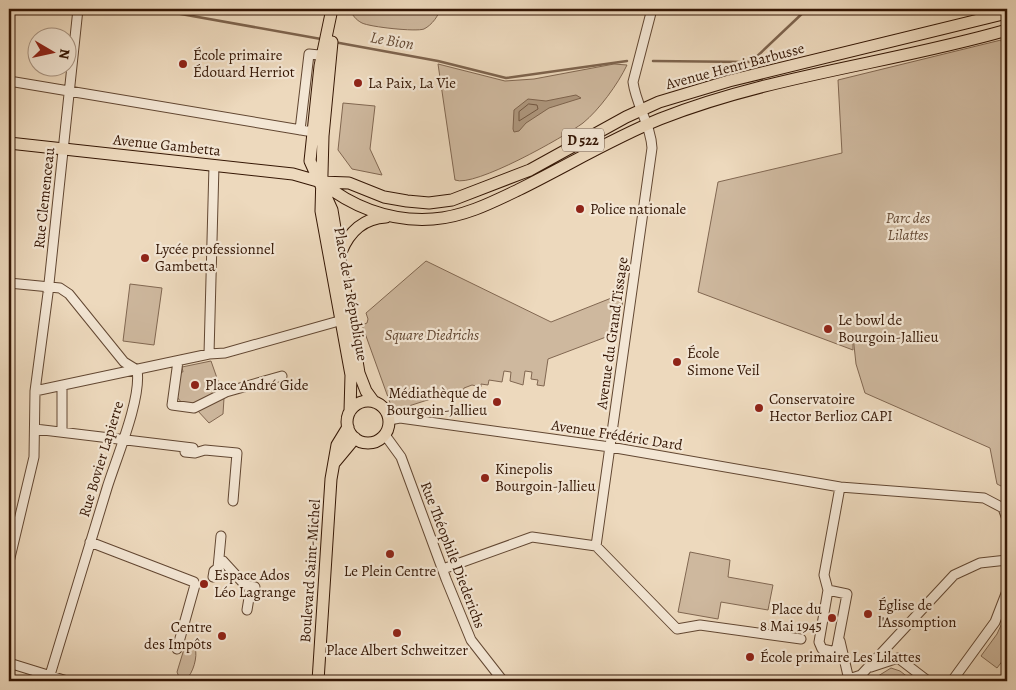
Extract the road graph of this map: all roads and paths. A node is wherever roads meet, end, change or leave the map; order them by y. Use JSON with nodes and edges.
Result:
{"nodes":[{"id":1,"x":78,"y":9,"type":"edge"},
{"id":2,"x":652,"y":9,"type":"edge"},
{"id":3,"x":1007,"y":13,"type":"edge"},
{"id":4,"x":331,"y":15,"type":"edge"},
{"id":5,"x":1007,"y":30,"type":"edge"},
{"id":6,"x":328,"y":51,"type":"junction"},
{"id":7,"x":9,"y":82,"type":"edge"},
{"id":8,"x":69,"y":92,"type":"junction"},
{"id":9,"x":640,"y":111,"type":"junction"},
{"id":10,"x":646,"y":126,"type":"junction"},
{"id":11,"x":300,"y":130,"type":"junction"},
{"id":12,"x":313,"y":132,"type":"junction"},
{"id":13,"x":9,"y":143,"type":"edge"},
{"id":14,"x":64,"y":149,"type":"junction"},
{"id":15,"x":214,"y":165,"type":"junction"},
{"id":16,"x":321,"y":182,"type":"junction"},
{"id":17,"x":393,"y":216,"type":"junction"},
{"id":18,"x":341,"y":253,"type":"junction"},
{"id":19,"x":9,"y":283,"type":"edge"},
{"id":20,"x":49,"y":287,"type":"junction"},
{"id":21,"x":345,"y":319,"type":"junction"},
{"id":22,"x":209,"y":354,"type":"junction"},
{"id":23,"x":178,"y":361,"type":"junction"},
{"id":24,"x":137,"y":370,"type":"junction"},
{"id":25,"x":282,"y":376,"type":"dead end"},
{"id":26,"x":62,"y":386,"type":"junction"},
{"id":27,"x":35,"y":391,"type":"junction"},
{"id":28,"x":374,"y":402,"type":"junction"},
{"id":29,"x":350,"y":411,"type":"junction"},
{"id":30,"x":389,"y":420,"type":"junction"},
{"id":31,"x":348,"y":427,"type":"junction"},
{"id":32,"x":35,"y":429,"type":"junction"},
{"id":33,"x":62,"y":432,"type":"junction"},
{"id":34,"x":385,"y":435,"type":"junction"},
{"id":35,"x":355,"y":438,"type":"junction"},
{"id":36,"x":123,"y":440,"type":"junction"},
{"id":37,"x":610,"y":447,"type":"junction"},
{"id":38,"x":193,"y":448,"type":"dead end"},
{"id":39,"x":180,"y":452,"type":"dead end"},
{"id":40,"x":334,"y":463,"type":"junction"},
{"id":41,"x":840,"y":487,"type":"junction"},
{"id":42,"x":233,"y":501,"type":"dead end"},
{"id":43,"x":1007,"y":519,"type":"edge"},
{"id":44,"x":221,"y":536,"type":"dead end"},
{"id":45,"x":90,"y":544,"type":"junction"},
{"id":46,"x":596,"y":546,"type":"junction"},
{"id":47,"x":1007,"y":560,"type":"edge"},
{"id":48,"x":9,"y":562,"type":"edge"},
{"id":49,"x":218,"y":568,"type":"junction"},
{"id":50,"x":443,"y":569,"type":"junction"},
{"id":51,"x":213,"y":577,"type":"dead end"},
{"id":52,"x":828,"y":590,"type":"junction"},
{"id":53,"x":1007,"y":591,"type":"edge"},
{"id":54,"x":247,"y":610,"type":"dead end"},
{"id":55,"x":801,"y":639,"type":"dead end"},
{"id":56,"x":839,"y":639,"type":"junction"},
{"id":57,"x":894,"y":641,"type":"junction"},
{"id":58,"x":176,"y":649,"type":"dead end"},
{"id":59,"x":895,"y":657,"type":"junction"},
{"id":60,"x":9,"y":663,"type":"edge"},
{"id":61,"x":868,"y":668,"type":"junction"},
{"id":62,"x":50,"y":675,"type":"junction"},
{"id":63,"x":501,"y":679,"type":"edge"},
{"id":64,"x":67,"y":681,"type":"edge"},
{"id":65,"x":318,"y":681,"type":"edge"},
{"id":66,"x":490,"y":681,"type":"edge"},
{"id":67,"x":846,"y":681,"type":"edge"},
{"id":68,"x":928,"y":681,"type":"edge"},
{"id":69,"x":952,"y":681,"type":"edge"}],
"edges":[{"from":1,"to":8,"type":"street","name":"Rue Clemenceau"},
{"from":2,"to":9,"type":"street","name":"Avenue du Grand Tissage"},
{"from":3,"to":9,"type":"main road","name":"Avenue Henri Barbusse","number":"D 522"},
{"from":4,"to":6,"type":"main road"},
{"from":5,"to":10,"type":"main road","name":"Avenue Henri Barbusse","number":"D 522"},
{"from":6,"to":11,"type":"street"},
{"from":6,"to":12,"type":"main road","name":"Place de la République"},
{"from":6,"to":16,"type":"main road","name":"Place de la République"},
{"from":7,"to":8,"type":"street"},
{"from":8,"to":11,"type":"street"},
{"from":8,"to":14,"type":"street","name":"Rue Clemenceau"},
{"from":9,"to":10,"type":"street","name":"Avenue du Grand Tissage"},
{"from":9,"to":16,"type":"main road","name":"Avenue Henri Barbusse","number":"D 522"},
{"from":10,"to":17,"type":"main road","name":"Avenue Henri Barbusse","number":"D 522"},
{"from":10,"to":37,"type":"street","name":"Avenue du Grand Tissage"},
{"from":11,"to":12,"type":"street"},
{"from":12,"to":16,"type":"main road","name":"Place de la République"},
{"from":13,"to":14,"type":"main road","name":"Avenue Gambetta","number":"D 522"},
{"from":14,"to":15,"type":"main road","name":"Avenue Gambetta","number":"D 522"},
{"from":14,"to":20,"type":"street","name":"Rue Clemenceau"},
{"from":15,"to":16,"type":"main road","name":"Avenue Gambetta","number":"D 522"},
{"from":15,"to":22,"type":"street"},
{"from":16,"to":17,"type":"main road","name":"Avenue Henri Barbusse","number":"D 522"},
{"from":16,"to":18,"type":"main road","name":"Place de la République"},
{"from":16,"to":21,"type":"main road","name":"Place de la République"},
{"from":17,"to":18,"type":"main road"},
{"from":18,"to":21,"type":"main road","name":"Place de la République"},
{"from":19,"to":20,"type":"street"},
{"from":20,"to":24,"type":"street"},
{"from":20,"to":27,"type":"street","name":"Rue Clemenceau"},
{"from":21,"to":22,"type":"street"},
{"from":21,"to":28,"type":"main road","name":"Place de la République"},
{"from":21,"to":29,"type":"main road","name":"Place de la République"},
{"from":22,"to":23,"type":"street"},
{"from":23,"to":24,"type":"street"},
{"from":23,"to":25,"type":"street"},
{"from":24,"to":26,"type":"street"},
{"from":24,"to":36,"type":"street","name":"Rue Bovier Lapierre"},
{"from":26,"to":27,"type":"street"},
{"from":26,"to":33,"type":"street"},
{"from":27,"to":32,"type":"street","name":"Rue Clemenceau"},
{"from":28,"to":29,"type":"main road"},
{"from":28,"to":30,"type":"main road"},
{"from":29,"to":31,"type":"main road"},
{"from":30,"to":34,"type":"main road"},
{"from":30,"to":37,"type":"street","name":"Avenue Frédéric Dard"},
{"from":31,"to":35,"type":"main road"},
{"from":31,"to":40,"type":"main road","name":"Boulevard Saint-Michel"},
{"from":32,"to":33,"type":"street"},
{"from":32,"to":48,"type":"street","name":"Rue Clemenceau"},
{"from":33,"to":36,"type":"street"},
{"from":34,"to":35,"type":"main road"},
{"from":34,"to":50,"type":"street","name":"Rue Théophile Diederichs"},
{"from":35,"to":40,"type":"main road"},
{"from":36,"to":38,"type":"street"},
{"from":36,"to":45,"type":"street","name":"Rue Bovier Lapierre"},
{"from":37,"to":41,"type":"street","name":"Avenue Frédéric Dard"},
{"from":37,"to":46,"type":"street","name":"Avenue du Grand Tissage"},
{"from":39,"to":42,"type":"street"},
{"from":40,"to":65,"type":"main road","name":"Boulevard Saint-Michel"},
{"from":41,"to":43,"type":"street","name":"Avenue Frédéric Dard"},
{"from":41,"to":52,"type":"street"},
{"from":44,"to":49,"type":"street"},
{"from":45,"to":58,"type":"street"},
{"from":45,"to":62,"type":"street","name":"Rue Bovier Lapierre"},
{"from":46,"to":50,"type":"street"},
{"from":46,"to":55,"type":"street"},
{"from":47,"to":57,"type":"street"},
{"from":49,"to":51,"type":"street"},
{"from":49,"to":54,"type":"street"},
{"from":50,"to":63,"type":"street","name":"Rue Théophile Diederichs"},
{"from":52,"to":56,"type":"street"},
{"from":52,"to":56,"type":"street"},
{"from":53,"to":69,"type":"street"},
{"from":56,"to":67,"type":"street"},
{"from":57,"to":59,"type":"street"},
{"from":57,"to":61,"type":"street"},
{"from":59,"to":61,"type":"street"},
{"from":59,"to":68,"type":"street"},
{"from":60,"to":62,"type":"street"},
{"from":61,"to":67,"type":"street"},
{"from":62,"to":64,"type":"street"},
{"from":63,"to":66,"type":"street"}]}
